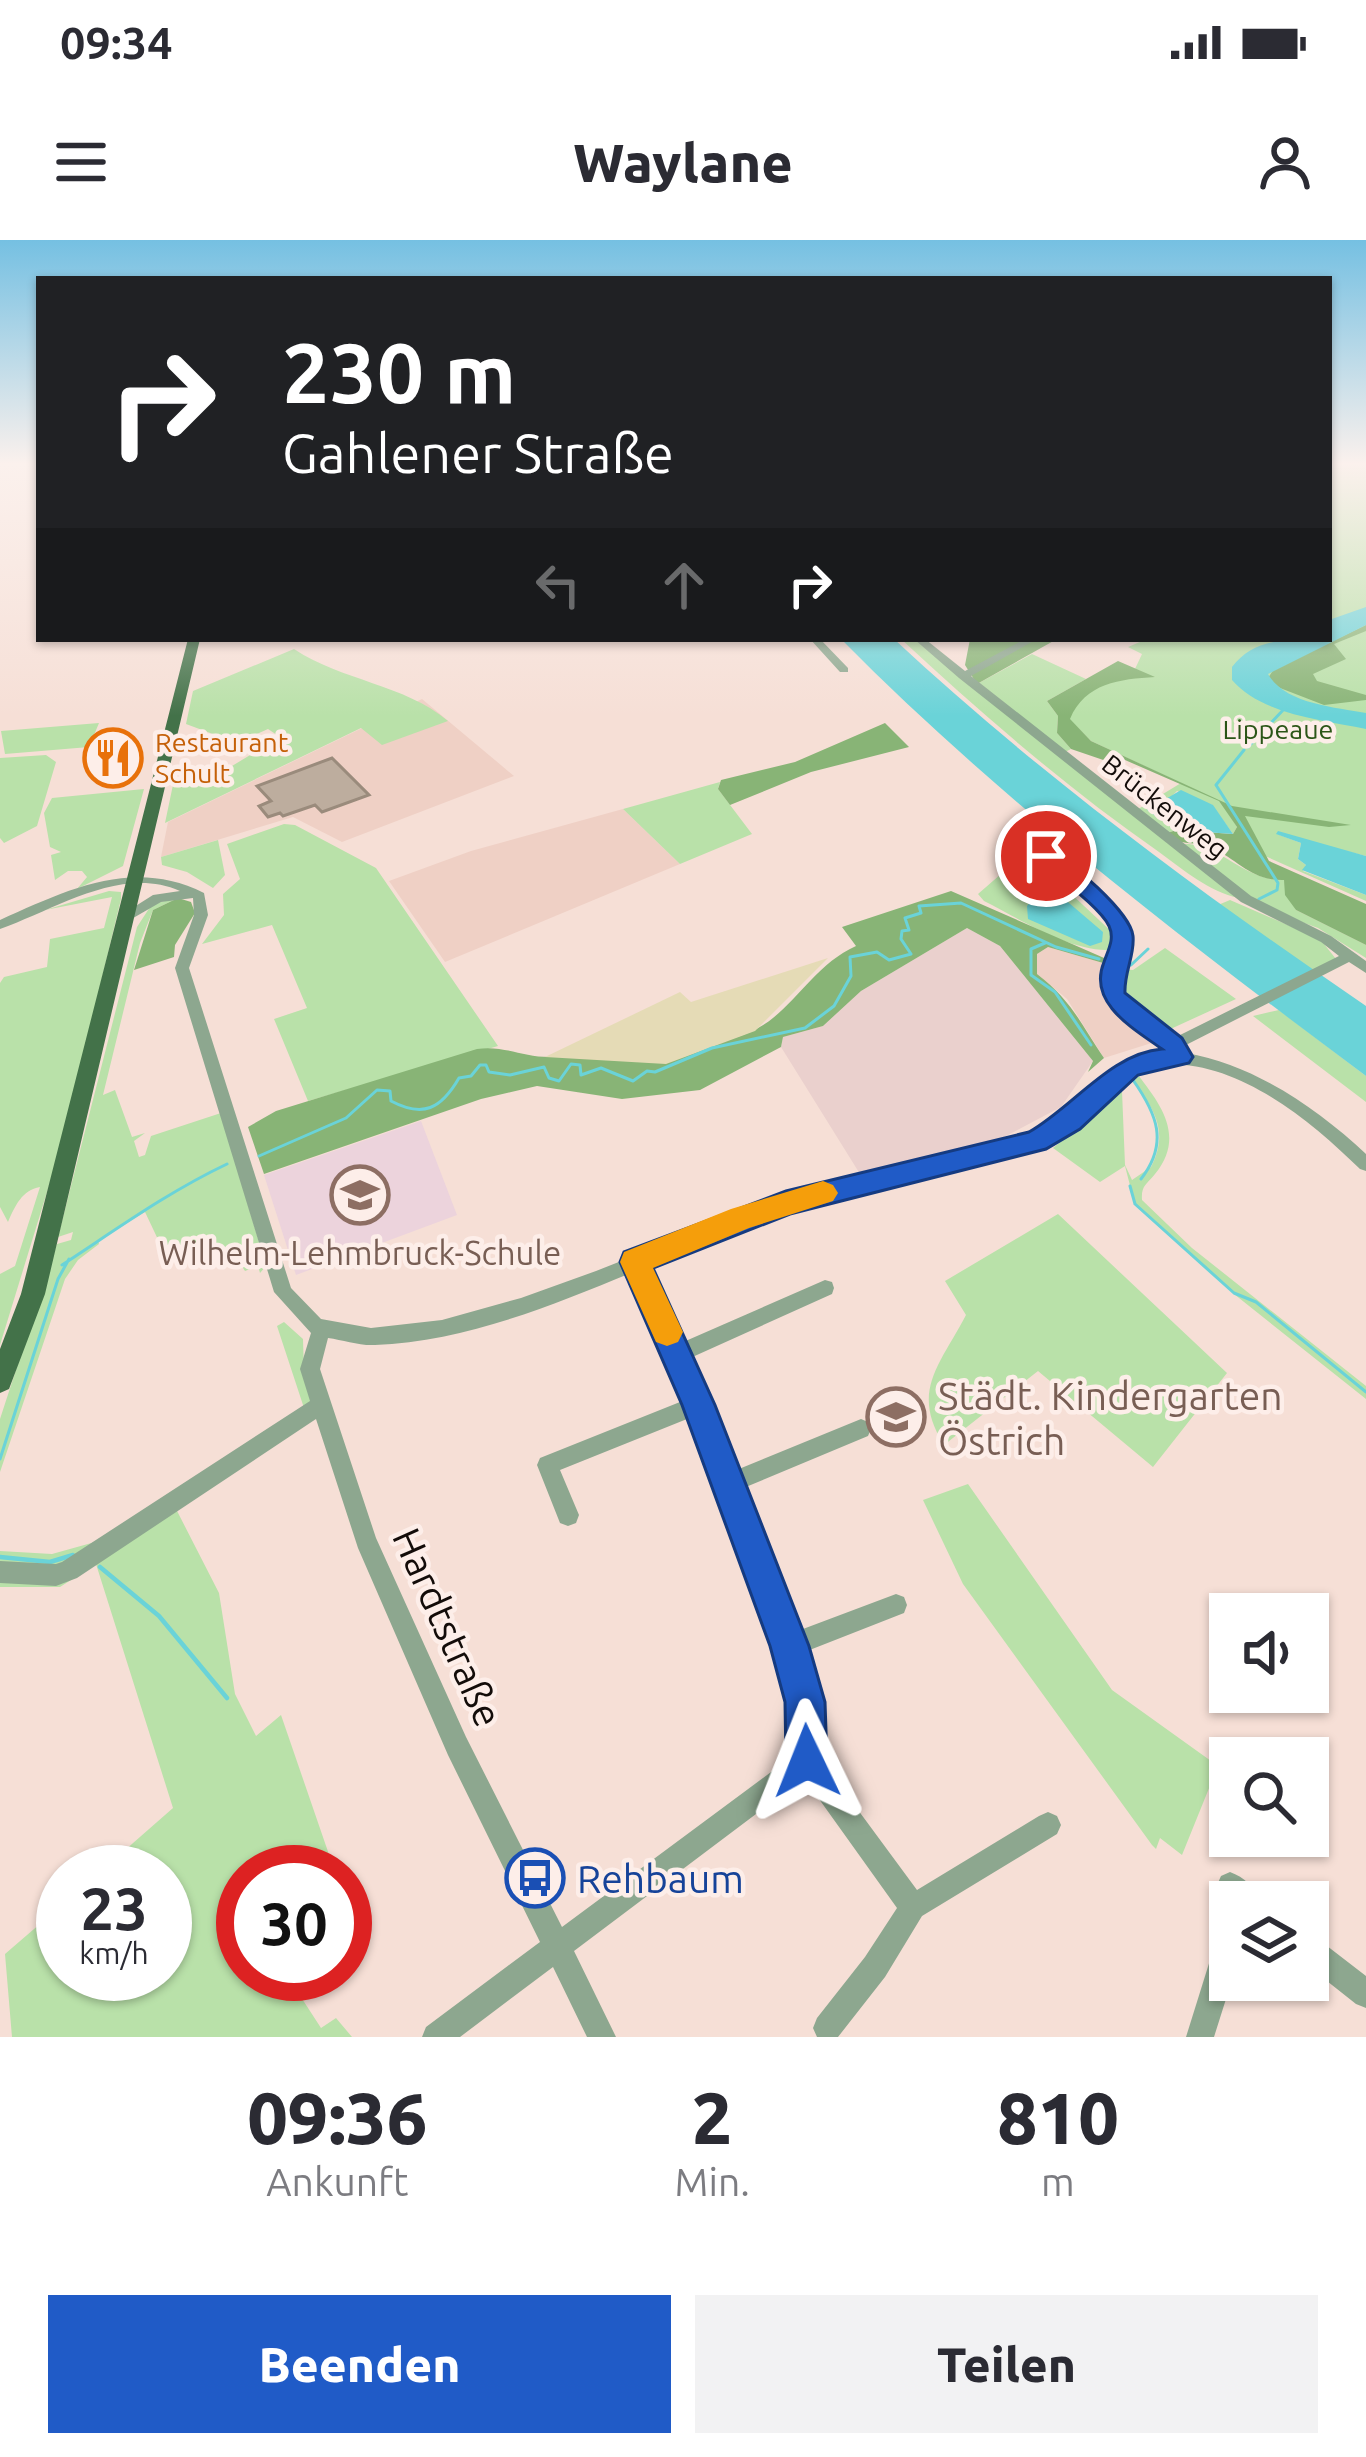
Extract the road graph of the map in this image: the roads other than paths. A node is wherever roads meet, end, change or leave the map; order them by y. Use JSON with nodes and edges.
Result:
{"nodes":[{"id":1,"x":193,"y":642,"type":"edge"},
{"id":2,"x":817,"y":642,"type":"edge"},
{"id":3,"x":923,"y":642,"type":"edge"},
{"id":4,"x":1026,"y":642,"type":"edge"},
{"id":5,"x":844,"y":670,"type":"dead end"},
{"id":6,"x":964,"y":676,"type":"junction"},
{"id":7,"x":1032,"y":844,"type":"dead end"},
{"id":8,"x":138,"y":879,"type":"junction"},
{"id":9,"x":199,"y":896,"type":"junction"},
{"id":10,"x":128,"y":917,"type":"junction"},
{"id":11,"x":0,"y":925,"type":"edge"},
{"id":12,"x":1348,"y":957,"type":"junction"},
{"id":13,"x":1366,"y":968,"type":"edge"},
{"id":14,"x":1177,"y":1051,"type":"junction"},
{"id":15,"x":1366,"y":1164,"type":"edge"},
{"id":16,"x":635,"y":1262,"type":"junction"},
{"id":17,"x":825,"y":1288,"type":"dead end"},
{"id":18,"x":321,"y":1330,"type":"junction"},
{"id":19,"x":677,"y":1354,"type":"junction"},
{"id":20,"x":0,"y":1381,"type":"edge"},
{"id":21,"x":321,"y":1405,"type":"junction"},
{"id":22,"x":698,"y":1405,"type":"junction"},
{"id":23,"x":861,"y":1429,"type":"dead end"},
{"id":24,"x":729,"y":1484,"type":"junction"},
{"id":25,"x":568,"y":1515,"type":"dead end"},
{"id":26,"x":0,"y":1572,"type":"edge"},
{"id":27,"x":896,"y":1605,"type":"dead end"},
{"id":28,"x":790,"y":1646,"type":"junction"},
{"id":29,"x":807,"y":1761,"type":"junction"},
{"id":30,"x":1048,"y":1825,"type":"dead end"},
{"id":31,"x":913,"y":1907,"type":"junction"},
{"id":32,"x":557,"y":1944,"type":"junction"},
{"id":33,"x":1329,"y":1965,"type":"edge"},
{"id":34,"x":1366,"y":1994,"type":"edge"},
{"id":35,"x":1211,"y":2001,"type":"edge"},
{"id":36,"x":827,"y":2028,"type":"dead end"},
{"id":37,"x":436,"y":2037,"type":"edge"},
{"id":38,"x":602,"y":2037,"type":"edge"},
{"id":39,"x":1200,"y":2037,"type":"edge"}],
"edges":[{"from":1,"to":8,"type":"main road"},
{"from":2,"to":5,"type":"street"},
{"from":3,"to":6,"type":"street","name":"Brückenweg"},
{"from":4,"to":6,"type":"street"},
{"from":6,"to":12,"type":"street","name":"Brückenweg"},
{"from":7,"to":14,"type":"street"},
{"from":8,"to":9,"type":"street"},
{"from":8,"to":10,"type":"main road"},
{"from":8,"to":11,"type":"street"},
{"from":9,"to":10,"type":"street"},
{"from":9,"to":18,"type":"street"},
{"from":10,"to":20,"type":"main road"},
{"from":12,"to":13,"type":"street","name":"Brückenweg"},
{"from":12,"to":14,"type":"street"},
{"from":14,"to":15,"type":"street"},
{"from":14,"to":16,"type":"street"},
{"from":16,"to":18,"type":"street"},
{"from":16,"to":19,"type":"street"},
{"from":17,"to":19,"type":"street"},
{"from":18,"to":21,"type":"street","name":"Hardtstraße"},
{"from":19,"to":22,"type":"street"},
{"from":21,"to":26,"type":"street"},
{"from":21,"to":32,"type":"street","name":"Hardtstraße"},
{"from":22,"to":24,"type":"street"},
{"from":22,"to":25,"type":"street"},
{"from":23,"to":24,"type":"street"},
{"from":24,"to":28,"type":"street"},
{"from":27,"to":28,"type":"street"},
{"from":28,"to":29,"type":"street"},
{"from":29,"to":31,"type":"street"},
{"from":29,"to":32,"type":"street"},
{"from":30,"to":31,"type":"street"},
{"from":31,"to":36,"type":"street"},
{"from":32,"to":37,"type":"street"},
{"from":32,"to":38,"type":"street","name":"Hardtstraße"},
{"from":33,"to":34,"type":"street"},
{"from":35,"to":39,"type":"street"}]}
